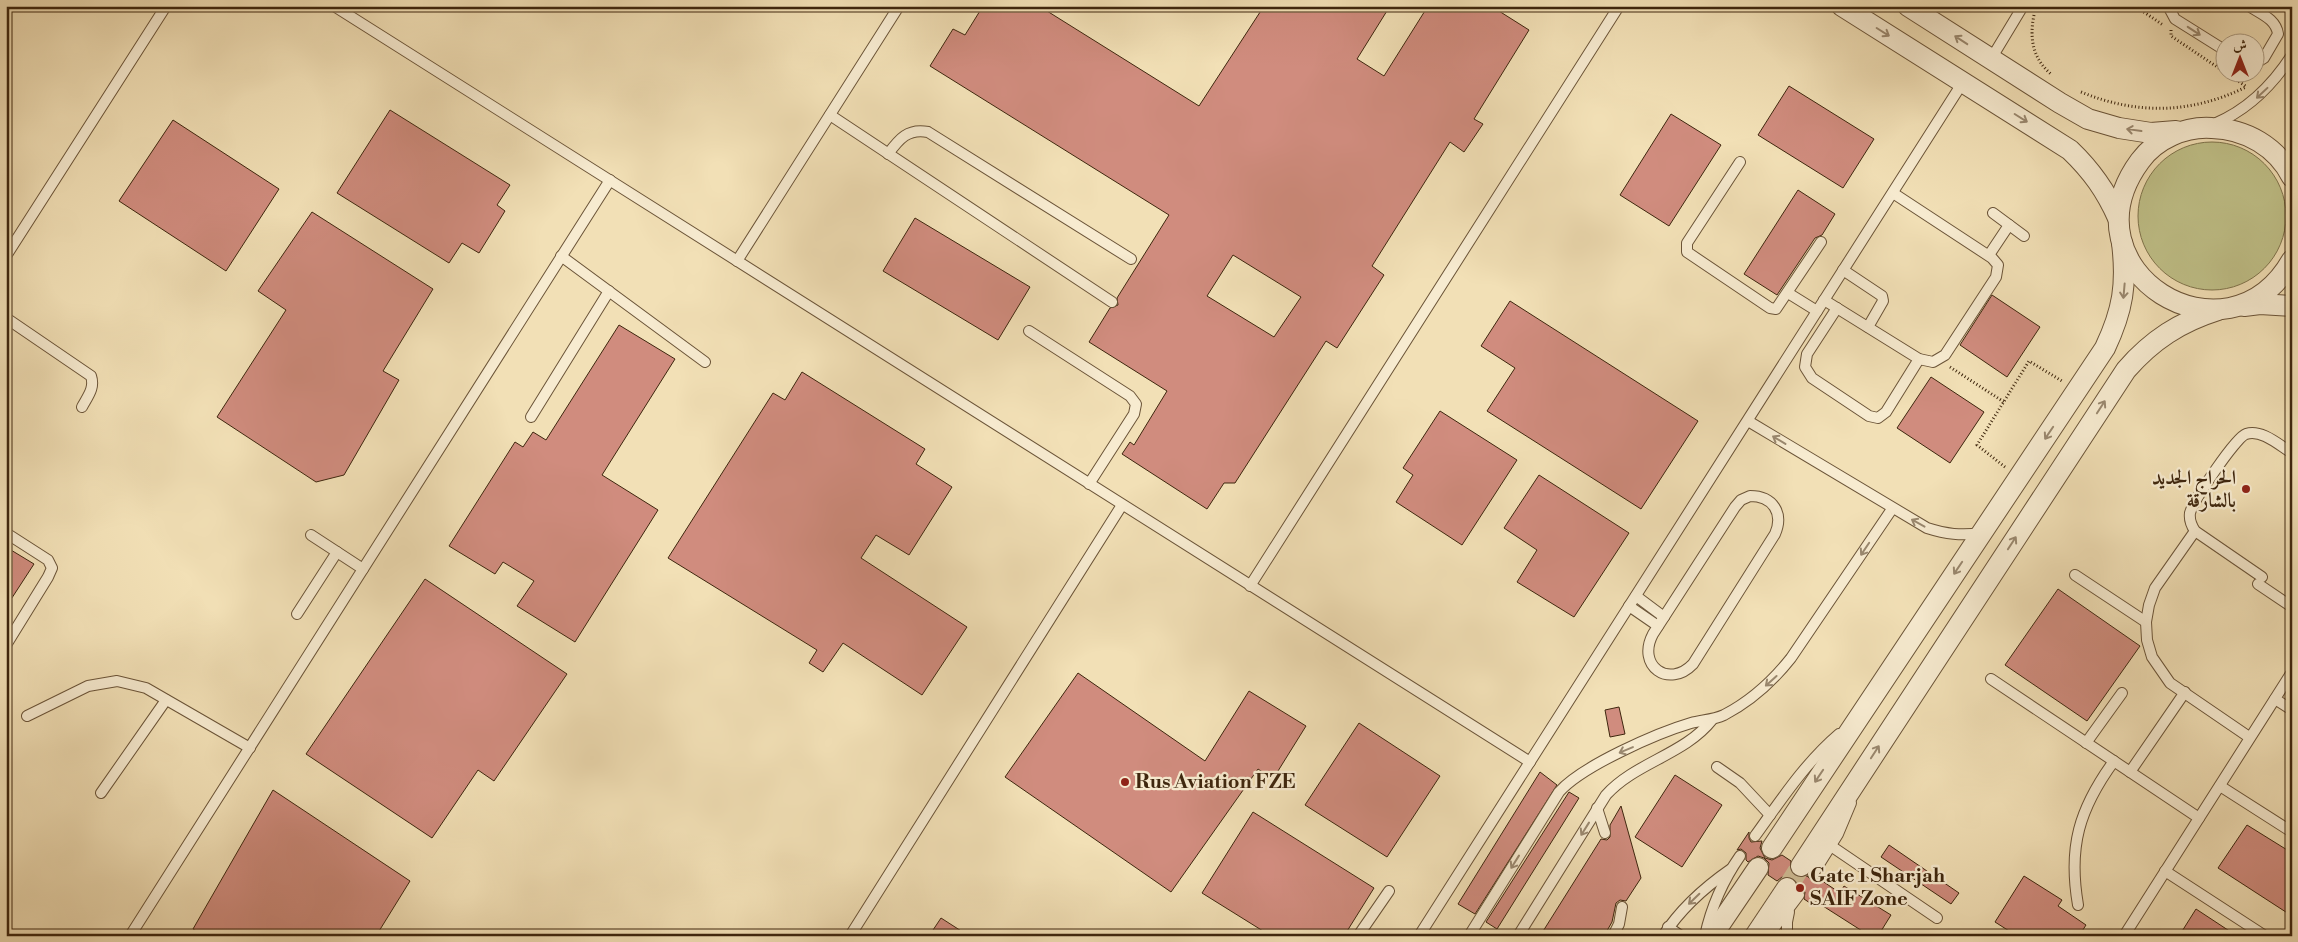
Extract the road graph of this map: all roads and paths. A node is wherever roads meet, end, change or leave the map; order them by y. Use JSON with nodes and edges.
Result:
{"nodes":[{"id":1,"x":166,"y":6,"type":"edge"},
{"id":2,"x":334,"y":6,"type":"edge"},
{"id":3,"x":899,"y":6,"type":"edge"},
{"id":4,"x":1619,"y":6,"type":"edge"},
{"id":5,"x":1842,"y":6,"type":"edge"},
{"id":6,"x":1908,"y":6,"type":"edge"},
{"id":7,"x":2023,"y":6,"type":"edge"},
{"id":8,"x":2048,"y":6,"type":"edge"},
{"id":9,"x":2058,"y":6,"type":"edge"},
{"id":10,"x":2135,"y":6,"type":"edge"},
{"id":11,"x":2168,"y":6,"type":"edge"},
{"id":12,"x":2249,"y":6,"type":"edge"},
{"id":13,"x":2036,"y":10,"type":"dead end"},
{"id":14,"x":2216,"y":45,"type":"edge"},
{"id":15,"x":2266,"y":55,"type":"edge"},
{"id":16,"x":2292,"y":55,"type":"edge"},
{"id":17,"x":1991,"y":59,"type":"junction"},
{"id":18,"x":2060,"y":80,"type":"dead end"},
{"id":19,"x":1963,"y":82,"type":"junction"},
{"id":20,"x":2254,"y":82,"type":"dead end"},
{"id":21,"x":2247,"y":87,"type":"junction"},
{"id":22,"x":2074,"y":89,"type":"dead end"},
{"id":23,"x":830,"y":116,"type":"junction"},
{"id":24,"x":2204,"y":127,"type":"junction"},
{"id":25,"x":2183,"y":131,"type":"junction"},
{"id":26,"x":888,"y":154,"type":"junction"},
{"id":27,"x":1740,"y":162,"type":"dead end"},
{"id":28,"x":2292,"y":177,"type":"edge"},
{"id":29,"x":610,"y":180,"type":"junction"},
{"id":30,"x":1893,"y":193,"type":"junction"},
{"id":31,"x":1993,"y":213,"type":"dead end"},
{"id":32,"x":2118,"y":218,"type":"junction"},
{"id":33,"x":2009,"y":225,"type":"junction"},
{"id":34,"x":2024,"y":236,"type":"dead end"},
{"id":35,"x":1821,"y":242,"type":"dead end"},
{"id":36,"x":2122,"y":243,"type":"junction"},
{"id":37,"x":1989,"y":255,"type":"junction"},
{"id":38,"x":6,"y":256,"type":"edge"},
{"id":39,"x":561,"y":256,"type":"junction"},
{"id":40,"x":1131,"y":259,"type":"dead end"},
{"id":41,"x":2292,"y":260,"type":"edge"},
{"id":42,"x":737,"y":261,"type":"junction"},
{"id":43,"x":1844,"y":270,"type":"junction"},
{"id":44,"x":609,"y":292,"type":"junction"},
{"id":45,"x":1788,"y":293,"type":"junction"},
{"id":46,"x":1824,"y":300,"type":"junction"},
{"id":47,"x":1112,"y":302,"type":"dead end"},
{"id":48,"x":2292,"y":306,"type":"edge"},
{"id":49,"x":1837,"y":308,"type":"junction"},
{"id":50,"x":2224,"y":309,"type":"junction"},
{"id":51,"x":1817,"y":311,"type":"junction"},
{"id":52,"x":6,"y":318,"type":"edge"},
{"id":53,"x":1868,"y":327,"type":"junction"},
{"id":54,"x":1029,"y":331,"type":"dead end"},
{"id":55,"x":1919,"y":359,"type":"junction"},
{"id":56,"x":1940,"y":360,"type":"junction"},
{"id":57,"x":705,"y":362,"type":"dead end"},
{"id":58,"x":2077,"y":391,"type":"junction"},
{"id":59,"x":2004,"y":402,"type":"junction"},
{"id":60,"x":82,"y":407,"type":"dead end"},
{"id":61,"x":531,"y":417,"type":"dead end"},
{"id":62,"x":1748,"y":421,"type":"junction"},
{"id":63,"x":2292,"y":453,"type":"edge"},
{"id":64,"x":2020,"y":477,"type":"junction"},
{"id":65,"x":1089,"y":484,"type":"junction"},
{"id":66,"x":1122,"y":505,"type":"junction"},
{"id":67,"x":1892,"y":509,"type":"junction"},
{"id":68,"x":2194,"y":531,"type":"junction"},
{"id":69,"x":6,"y":532,"type":"edge"},
{"id":70,"x":1982,"y":533,"type":"junction"},
{"id":71,"x":311,"y":535,"type":"dead end"},
{"id":72,"x":337,"y":552,"type":"junction"},
{"id":73,"x":363,"y":569,"type":"junction"},
{"id":74,"x":2075,"y":575,"type":"dead end"},
{"id":75,"x":1250,"y":586,"type":"junction"},
{"id":76,"x":1636,"y":596,"type":"junction"},
{"id":77,"x":1629,"y":606,"type":"junction"},
{"id":78,"x":2292,"y":607,"type":"edge"},
{"id":79,"x":297,"y":614,"type":"dead end"},
{"id":80,"x":1664,"y":617,"type":"junction"},
{"id":81,"x":2146,"y":622,"type":"junction"},
{"id":82,"x":1658,"y":626,"type":"junction"},
{"id":83,"x":6,"y":645,"type":"edge"},
{"id":84,"x":2292,"y":672,"type":"edge"},
{"id":85,"x":1991,"y":679,"type":"dead end"},
{"id":86,"x":2185,"y":692,"type":"junction"},
{"id":87,"x":2122,"y":693,"type":"dead end"},
{"id":88,"x":2275,"y":699,"type":"junction"},
{"id":89,"x":166,"y":700,"type":"junction"},
{"id":90,"x":2292,"y":710,"type":"edge"},
{"id":91,"x":27,"y":716,"type":"dead end"},
{"id":92,"x":1859,"y":717,"type":"junction"},
{"id":93,"x":1712,"y":720,"type":"junction"},
{"id":94,"x":2249,"y":737,"type":"junction"},
{"id":95,"x":2086,"y":743,"type":"junction"},
{"id":96,"x":250,"y":748,"type":"junction"},
{"id":97,"x":1530,"y":762,"type":"junction"},
{"id":98,"x":2114,"y":762,"type":"junction"},
{"id":99,"x":1717,"y":767,"type":"dead end"},
{"id":100,"x":2130,"y":772,"type":"junction"},
{"id":101,"x":1854,"y":784,"type":"junction"},
{"id":102,"x":2220,"y":786,"type":"junction"},
{"id":103,"x":101,"y":794,"type":"dead end"},
{"id":104,"x":1598,"y":808,"type":"junction"},
{"id":105,"x":1770,"y":815,"type":"junction"},
{"id":106,"x":2199,"y":818,"type":"junction"},
{"id":107,"x":2292,"y":832,"type":"edge"},
{"id":108,"x":1605,"y":833,"type":"dead end"},
{"id":109,"x":1755,"y":836,"type":"dead end"},
{"id":110,"x":1831,"y":846,"type":"junction"},
{"id":111,"x":1772,"y":848,"type":"dead end"},
{"id":112,"x":1740,"y":856,"type":"dead end"},
{"id":113,"x":1758,"y":868,"type":"dead end"},
{"id":114,"x":1731,"y":869,"type":"junction"},
{"id":115,"x":1807,"y":870,"type":"joint"},
{"id":116,"x":2165,"y":871,"type":"junction"},
{"id":117,"x":1388,"y":891,"type":"dead end"},
{"id":118,"x":1793,"y":891,"type":"joint"},
{"id":119,"x":2078,"y":905,"type":"dead end"},
{"id":120,"x":1622,"y":907,"type":"dead end"},
{"id":121,"x":1791,"y":907,"type":"junction"},
{"id":122,"x":1937,"y":918,"type":"dead end"},
{"id":123,"x":1666,"y":932,"type":"edge"},
{"id":124,"x":130,"y":936,"type":"edge"},
{"id":125,"x":850,"y":936,"type":"edge"},
{"id":126,"x":1358,"y":936,"type":"edge"},
{"id":127,"x":1419,"y":936,"type":"edge"},
{"id":128,"x":1469,"y":936,"type":"edge"},
{"id":129,"x":1518,"y":936,"type":"edge"},
{"id":130,"x":1613,"y":936,"type":"edge"},
{"id":131,"x":1681,"y":936,"type":"edge"},
{"id":132,"x":1705,"y":936,"type":"edge"},
{"id":133,"x":1712,"y":936,"type":"edge"},
{"id":134,"x":1755,"y":936,"type":"edge"},
{"id":135,"x":1768,"y":936,"type":"edge"},
{"id":136,"x":1788,"y":936,"type":"edge"},
{"id":137,"x":2124,"y":936,"type":"edge"},
{"id":138,"x":2265,"y":936,"type":"edge"}],
"edges":[{"from":1,"to":38,"type":"lane"},
{"from":2,"to":29,"type":"lane"},
{"from":3,"to":23,"type":"lane"},
{"from":4,"to":75,"type":"lane"},
{"from":5,"to":19,"type":"street","one_way":true},
{"from":17,"to":6,"type":"street","one_way":true},
{"from":7,"to":17,"type":"lane"},
{"from":8,"to":9,"type":"path"},
{"from":10,"to":21,"type":"path"},
{"from":11,"to":14,"type":"lane","one_way":true},
{"from":12,"to":15,"type":"lane"},
{"from":13,"to":18,"type":"path"},
{"from":16,"to":24,"type":"lane","one_way":true},
{"from":25,"to":17,"type":"street","one_way":true},
{"from":19,"to":30,"type":"lane"},
{"from":19,"to":32,"type":"street","one_way":true},
{"from":20,"to":21,"type":"path"},
{"from":21,"to":22,"type":"path"},
{"from":23,"to":26,"type":"lane"},
{"from":23,"to":42,"type":"lane"},
{"from":24,"to":25,"type":"street"},
{"from":24,"to":28,"type":"street"},
{"from":25,"to":32,"type":"street"},
{"from":26,"to":40,"type":"lane"},
{"from":26,"to":47,"type":"lane"},
{"from":27,"to":45,"type":"lane"},
{"from":29,"to":39,"type":"lane"},
{"from":29,"to":42,"type":"lane"},
{"from":30,"to":37,"type":"lane"},
{"from":30,"to":43,"type":"lane"},
{"from":31,"to":33,"type":"lane"},
{"from":32,"to":36,"type":"street"},
{"from":33,"to":34,"type":"lane"},
{"from":33,"to":37,"type":"lane"},
{"from":35,"to":45,"type":"lane"},
{"from":36,"to":50,"type":"street"},
{"from":36,"to":58,"type":"street","one_way":true},
{"from":37,"to":56,"type":"lane"},
{"from":39,"to":44,"type":"lane"},
{"from":39,"to":73,"type":"lane"},
{"from":41,"to":50,"type":"street"},
{"from":42,"to":65,"type":"lane"},
{"from":43,"to":46,"type":"lane"},
{"from":43,"to":53,"type":"lane"},
{"from":44,"to":57,"type":"lane"},
{"from":44,"to":61,"type":"lane"},
{"from":45,"to":51,"type":"lane"},
{"from":46,"to":49,"type":"lane"},
{"from":46,"to":51,"type":"lane"},
{"from":48,"to":50,"type":"street"},
{"from":49,"to":53,"type":"lane"},
{"from":49,"to":55,"type":"lane"},
{"from":101,"to":50,"type":"street","one_way":true},
{"from":51,"to":62,"type":"lane"},
{"from":52,"to":60,"type":"lane"},
{"from":53,"to":55,"type":"lane"},
{"from":54,"to":65,"type":"lane"},
{"from":55,"to":56,"type":"lane"},
{"from":56,"to":59,"type":"path"},
{"from":58,"to":59,"type":"path"},
{"from":58,"to":64,"type":"street","one_way":true},
{"from":59,"to":64,"type":"path"},
{"from":67,"to":62,"type":"lane","one_way":true},
{"from":62,"to":76,"type":"lane"},
{"from":63,"to":68,"type":"lane"},
{"from":64,"to":70,"type":"street"},
{"from":65,"to":66,"type":"lane"},
{"from":66,"to":75,"type":"lane"},
{"from":66,"to":125,"type":"lane"},
{"from":70,"to":67,"type":"lane","one_way":true},
{"from":67,"to":93,"type":"lane","one_way":true},
{"from":68,"to":78,"type":"lane"},
{"from":68,"to":81,"type":"lane"},
{"from":69,"to":83,"type":"lane"},
{"from":70,"to":92,"type":"street","one_way":true},
{"from":71,"to":72,"type":"lane"},
{"from":72,"to":73,"type":"lane"},
{"from":72,"to":79,"type":"lane"},
{"from":73,"to":96,"type":"lane"},
{"from":74,"to":81,"type":"lane"},
{"from":75,"to":97,"type":"lane"},
{"from":76,"to":77,"type":"lane"},
{"from":76,"to":80,"type":"lane"},
{"from":77,"to":82,"type":"lane"},
{"from":77,"to":97,"type":"lane"},
{"from":80,"to":82,"type":"lane"},
{"from":80,"to":82,"type":"lane"},
{"from":81,"to":86,"type":"lane"},
{"from":84,"to":88,"type":"lane"},
{"from":85,"to":95,"type":"lane"},
{"from":86,"to":94,"type":"lane"},
{"from":86,"to":100,"type":"lane"},
{"from":87,"to":95,"type":"lane"},
{"from":88,"to":90,"type":"lane"},
{"from":88,"to":94,"type":"lane"},
{"from":89,"to":91,"type":"lane"},
{"from":89,"to":96,"type":"lane"},
{"from":89,"to":103,"type":"lane"},
{"from":92,"to":105,"type":"lane"},
{"from":92,"to":111,"type":"street","one_way":true},
{"from":93,"to":104,"type":"lane"},
{"from":93,"to":128,"type":"lane","one_way":true},
{"from":94,"to":102,"type":"lane"},
{"from":95,"to":98,"type":"lane"},
{"from":96,"to":124,"type":"lane"},
{"from":97,"to":127,"type":"lane"},
{"from":98,"to":100,"type":"lane"},
{"from":98,"to":119,"type":"lane"},
{"from":99,"to":105,"type":"lane"},
{"from":100,"to":106,"type":"lane"},
{"from":101,"to":110,"type":"lane"},
{"from":101,"to":115,"type":"street"},
{"from":102,"to":106,"type":"lane"},
{"from":102,"to":107,"type":"lane"},
{"from":104,"to":108,"type":"lane"},
{"from":104,"to":129,"type":"lane","one_way":true},
{"from":105,"to":109,"type":"lane"},
{"from":106,"to":116,"type":"lane"},
{"from":110,"to":115,"type":"lane"},
{"from":110,"to":122,"type":"lane"},
{"from":112,"to":114,"type":"lane"},
{"from":113,"to":133,"type":"street"},
{"from":114,"to":123,"type":"lane","one_way":true},
{"from":114,"to":132,"type":"lane"},
{"from":116,"to":137,"type":"lane"},
{"from":116,"to":138,"type":"lane"},
{"from":117,"to":126,"type":"lane"},
{"from":118,"to":121,"type":"lane"},
{"from":118,"to":134,"type":"street"},
{"from":120,"to":130,"type":"lane"},
{"from":121,"to":135,"type":"lane"},
{"from":121,"to":136,"type":"lane"},
{"from":123,"to":131,"type":"lane"}]}
